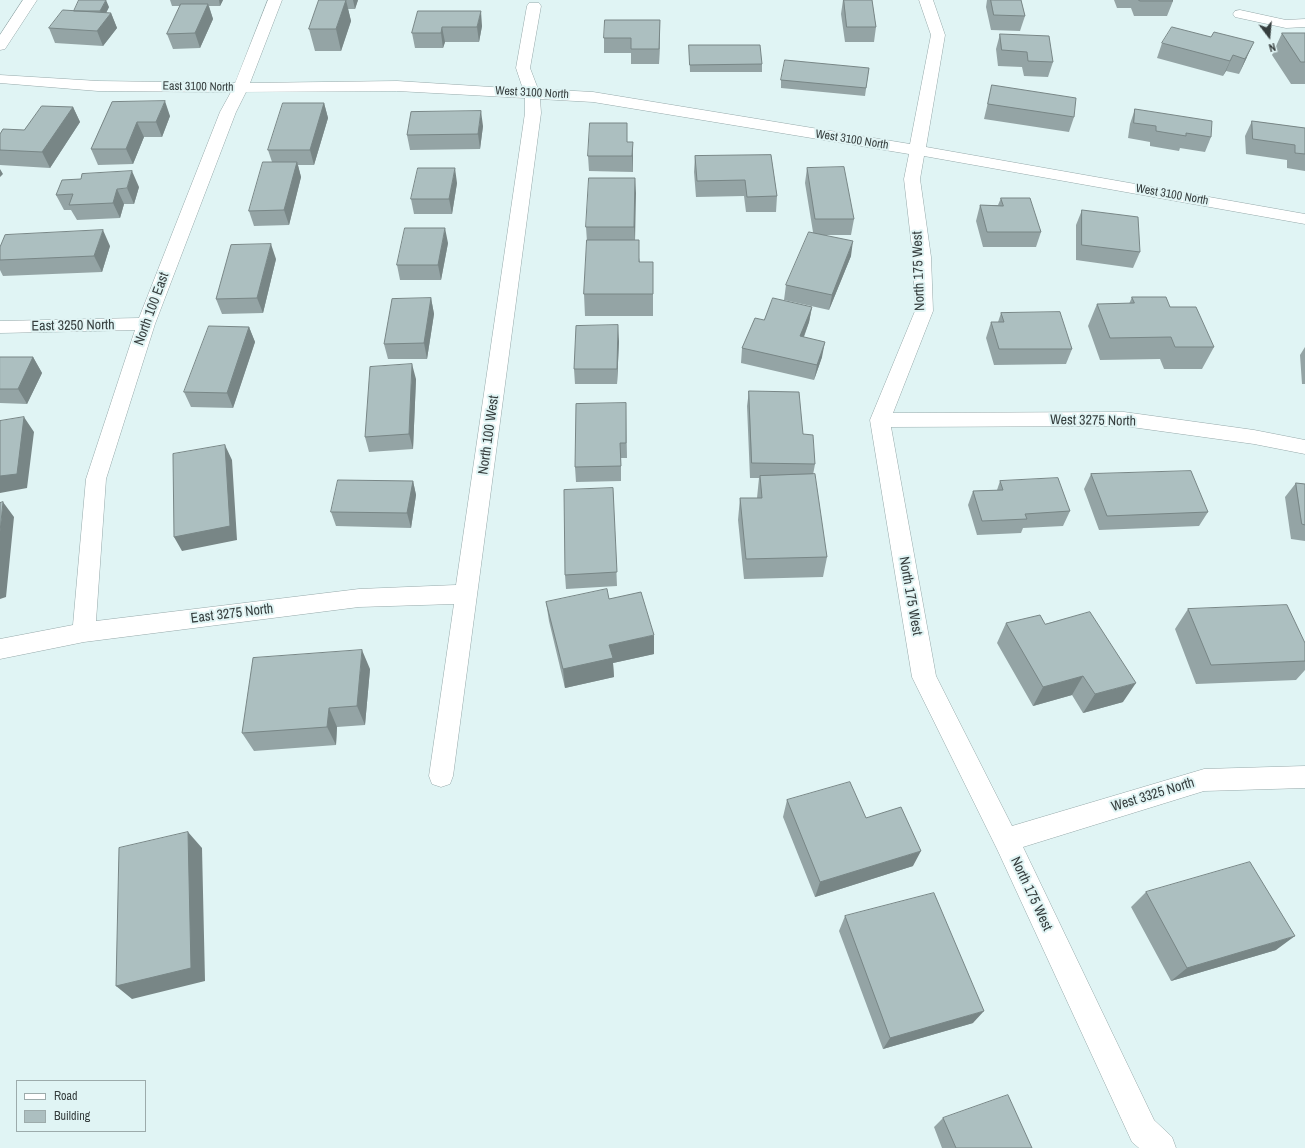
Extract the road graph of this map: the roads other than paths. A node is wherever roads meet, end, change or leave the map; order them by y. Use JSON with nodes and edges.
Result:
{"nodes":[{"id":1,"x":30,"y":0,"type":"edge"},
{"id":2,"x":275,"y":0,"type":"edge"},
{"id":3,"x":926,"y":0,"type":"edge"},
{"id":4,"x":534,"y":6,"type":"dead end"},
{"id":5,"x":1240,"y":14,"type":"dead end"},
{"id":6,"x":1305,"y":23,"type":"edge"},
{"id":7,"x":0,"y":46,"type":"edge"},
{"id":8,"x":0,"y":79,"type":"edge"},
{"id":9,"x":397,"y":86,"type":"joint"},
{"id":10,"x":241,"y":88,"type":"junction"},
{"id":11,"x":532,"y":93,"type":"junction"},
{"id":12,"x":916,"y":150,"type":"junction"},
{"id":13,"x":1305,"y":219,"type":"edge"},
{"id":14,"x":146,"y":324,"type":"junction"},
{"id":15,"x":0,"y":327,"type":"edge"},
{"id":16,"x":880,"y":420,"type":"junction"},
{"id":17,"x":1305,"y":447,"type":"edge"},
{"id":18,"x":466,"y":594,"type":"junction"},
{"id":19,"x":84,"y":632,"type":"junction"},
{"id":20,"x":0,"y":649,"type":"edge"},
{"id":21,"x":441,"y":776,"type":"dead end"},
{"id":22,"x":1305,"y":778,"type":"edge"},
{"id":23,"x":1006,"y":840,"type":"junction"},
{"id":24,"x":1161,"y":1148,"type":"edge"}],
"edges":[{"from":1,"to":7,"type":"street"},
{"from":2,"to":10,"type":"street","name":"North 100 East"},
{"from":3,"to":12,"type":"street","name":"North 175 West"},
{"from":4,"to":11,"type":"street","name":"North 100 West"},
{"from":5,"to":6,"type":"street"},
{"from":8,"to":10,"type":"street","name":"East 3100 North"},
{"from":9,"to":10,"type":"street","name":"East 3100 North"},
{"from":9,"to":11,"type":"street","name":"West 3100 North"},
{"from":10,"to":14,"type":"street","name":"North 100 East"},
{"from":11,"to":12,"type":"street","name":"West 3100 North"},
{"from":11,"to":18,"type":"street","name":"North 100 West"},
{"from":12,"to":13,"type":"street","name":"West 3100 North"},
{"from":12,"to":16,"type":"street","name":"North 175 West"},
{"from":14,"to":15,"type":"street","name":"East 3250 North"},
{"from":14,"to":19,"type":"street","name":"North 100 East"},
{"from":16,"to":17,"type":"street","name":"West 3275 North"},
{"from":16,"to":23,"type":"street","name":"North 175 West"},
{"from":18,"to":19,"type":"street","name":"East 3275 North"},
{"from":18,"to":21,"type":"street","name":"North 100 West"},
{"from":19,"to":20,"type":"street","name":"East 3275 North"},
{"from":22,"to":23,"type":"street","name":"West 3325 North"},
{"from":23,"to":24,"type":"street","name":"North 175 West"}]}
